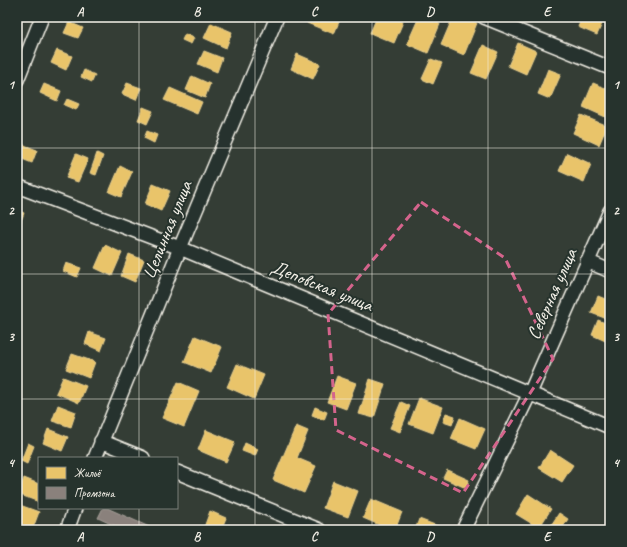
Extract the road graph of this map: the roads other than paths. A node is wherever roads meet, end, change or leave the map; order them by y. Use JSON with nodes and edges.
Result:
{"nodes":[{"id":1,"x":42,"y":17,"type":"edge"},
{"id":2,"x":277,"y":17,"type":"edge"},
{"id":3,"x":484,"y":17,"type":"edge"},
{"id":4,"x":610,"y":68,"type":"edge"},
{"id":5,"x":17,"y":80,"type":"edge"},
{"id":6,"x":17,"y":186,"type":"edge"},
{"id":7,"x":610,"y":211,"type":"edge"},
{"id":8,"x":180,"y":248,"type":"junction"},
{"id":9,"x":587,"y":261,"type":"junction"},
{"id":10,"x":610,"y":271,"type":"edge"},
{"id":11,"x":530,"y":393,"type":"junction"},
{"id":12,"x":610,"y":427,"type":"edge"},
{"id":13,"x":101,"y":441,"type":"junction"},
{"id":14,"x":95,"y":457,"type":"edge"},
{"id":15,"x":141,"y":457,"type":"edge"},
{"id":16,"x":178,"y":472,"type":"edge"},
{"id":17,"x":75,"y":509,"type":"edge"},
{"id":18,"x":67,"y":530,"type":"edge"},
{"id":19,"x":319,"y":530,"type":"edge"},
{"id":20,"x":463,"y":530,"type":"edge"}],
"edges":[{"from":1,"to":5,"type":"street"},
{"from":2,"to":8,"type":"street","name":"Целинная улица"},
{"from":3,"to":4,"type":"street"},
{"from":6,"to":8,"type":"street","name":"Деповская улица"},
{"from":7,"to":9,"type":"street","name":"Северная улица"},
{"from":8,"to":11,"type":"street","name":"Деповская улица"},
{"from":8,"to":13,"type":"street","name":"Целинная улица"},
{"from":9,"to":10,"type":"street"},
{"from":9,"to":11,"type":"street","name":"Северная улица"},
{"from":11,"to":12,"type":"street","name":"Деповская улица"},
{"from":11,"to":20,"type":"street","name":"Северная улица"},
{"from":13,"to":14,"type":"street","name":"Целинная улица"},
{"from":13,"to":15,"type":"street"},
{"from":16,"to":19,"type":"street"},
{"from":17,"to":18,"type":"street"}]}
